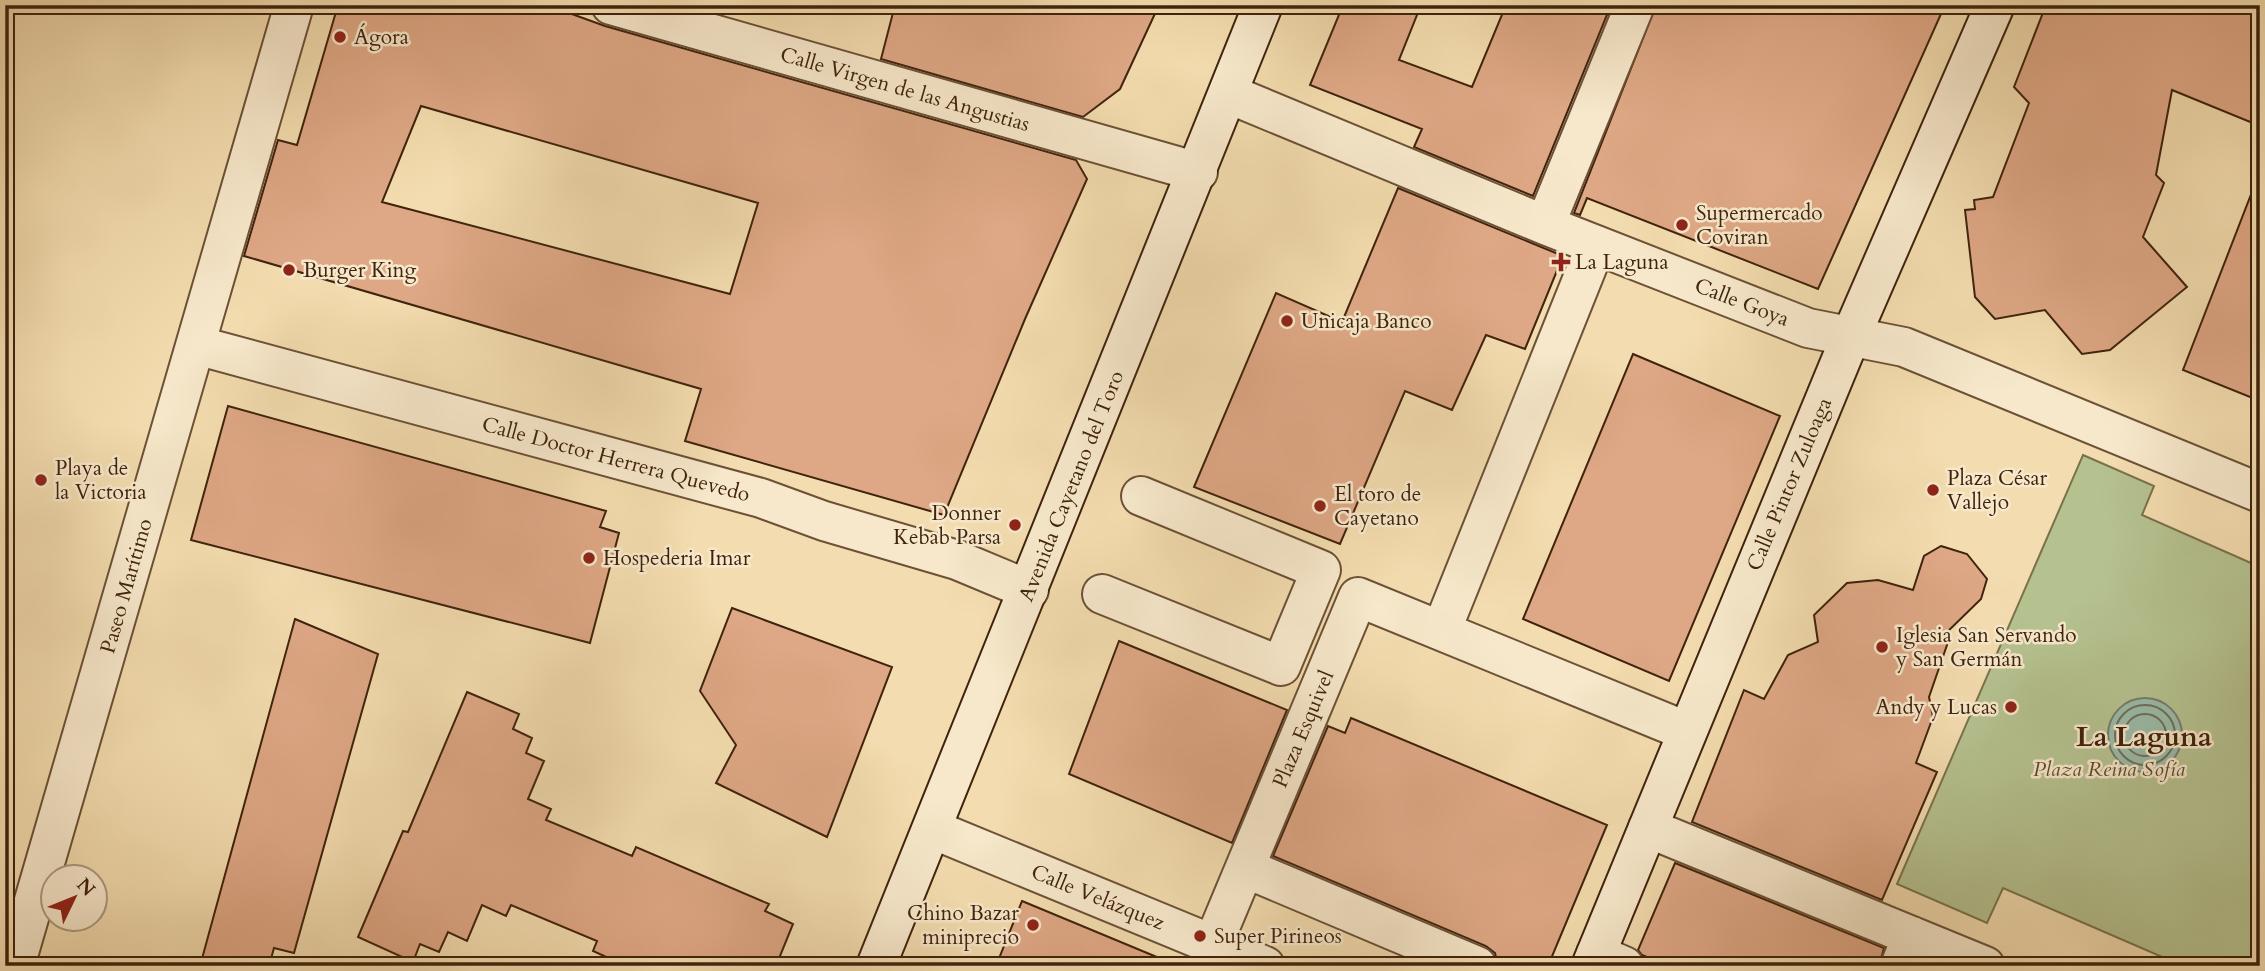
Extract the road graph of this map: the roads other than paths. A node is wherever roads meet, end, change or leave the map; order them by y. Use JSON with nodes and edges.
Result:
{"nodes":[{"id":1,"x":294,"y":5,"type":"edge"},
{"id":2,"x":611,"y":5,"type":"edge"},
{"id":3,"x":1264,"y":5,"type":"edge"},
{"id":4,"x":1635,"y":5,"type":"edge"},
{"id":5,"x":1995,"y":5,"type":"edge"},
{"id":6,"x":1229,"y":94,"type":"junction"},
{"id":7,"x":1198,"y":172,"type":"junction"},
{"id":8,"x":1545,"y":225,"type":"junction"},
{"id":9,"x":1597,"y":245,"type":"junction"},
{"id":10,"x":1851,"y":336,"type":"junction"},
{"id":11,"x":196,"y":345,"type":"junction"},
{"id":12,"x":2260,"y":493,"type":"edge"},
{"id":13,"x":1141,"y":496,"type":"dead end"},
{"id":14,"x":1029,"y":590,"type":"junction"},
{"id":15,"x":1102,"y":594,"type":"dead end"},
{"id":16,"x":1442,"y":629,"type":"junction"},
{"id":17,"x":1686,"y":731,"type":"junction"},
{"id":18,"x":1648,"y":828,"type":"junction"},
{"id":19,"x":932,"y":829,"type":"junction"},
{"id":20,"x":1245,"y":869,"type":"junction"},
{"id":21,"x":1213,"y":944,"type":"junction"},
{"id":22,"x":1906,"y":951,"type":"edge"},
{"id":23,"x":1603,"y":962,"type":"edge"},
{"id":24,"x":15,"y":966,"type":"edge"},
{"id":25,"x":876,"y":966,"type":"edge"},
{"id":26,"x":1265,"y":966,"type":"edge"},
{"id":27,"x":1477,"y":966,"type":"edge"},
{"id":28,"x":1985,"y":966,"type":"edge"}],
"edges":[{"from":1,"to":11,"type":"street","name":"Paseo Marítimo"},
{"from":2,"to":7,"type":"street","name":"Calle Virgen de las Angustias"},
{"from":3,"to":6,"type":"street","name":"Avenida Cayetano del Toro"},
{"from":4,"to":8,"type":"street"},
{"from":5,"to":10,"type":"street","name":"Calle Pintor Zuloaga"},
{"from":6,"to":7,"type":"street","name":"Avenida Cayetano del Toro"},
{"from":6,"to":8,"type":"street","name":"Calle Goya"},
{"from":7,"to":14,"type":"street","name":"Avenida Cayetano del Toro"},
{"from":8,"to":9,"type":"street","name":"Calle Goya"},
{"from":9,"to":10,"type":"street","name":"Calle Goya"},
{"from":9,"to":16,"type":"street"},
{"from":10,"to":12,"type":"street","name":"Calle Goya"},
{"from":10,"to":17,"type":"street","name":"Calle Pintor Zuloaga"},
{"from":11,"to":14,"type":"street","name":"Calle Doctor Herrera Quevedo"},
{"from":11,"to":24,"type":"street","name":"Paseo Marítimo"},
{"from":13,"to":15,"type":"street"},
{"from":14,"to":19,"type":"street","name":"Avenida Cayetano del Toro"},
{"from":16,"to":17,"type":"street","name":"Plaza Esquivel"},
{"from":16,"to":20,"type":"street","name":"Plaza Esquivel"},
{"from":17,"to":18,"type":"street","name":"Calle Pintor Zuloaga"},
{"from":18,"to":22,"type":"street"},
{"from":18,"to":23,"type":"street","name":"Calle Pintor Zuloaga"},
{"from":19,"to":21,"type":"street","name":"Calle Velázquez"},
{"from":19,"to":25,"type":"street","name":"Avenida Cayetano del Toro"},
{"from":20,"to":21,"type":"street","name":"Plaza Esquivel"},
{"from":20,"to":27,"type":"street"},
{"from":21,"to":26,"type":"street","name":"Calle Velázquez"},
{"from":22,"to":28,"type":"street"}]}
